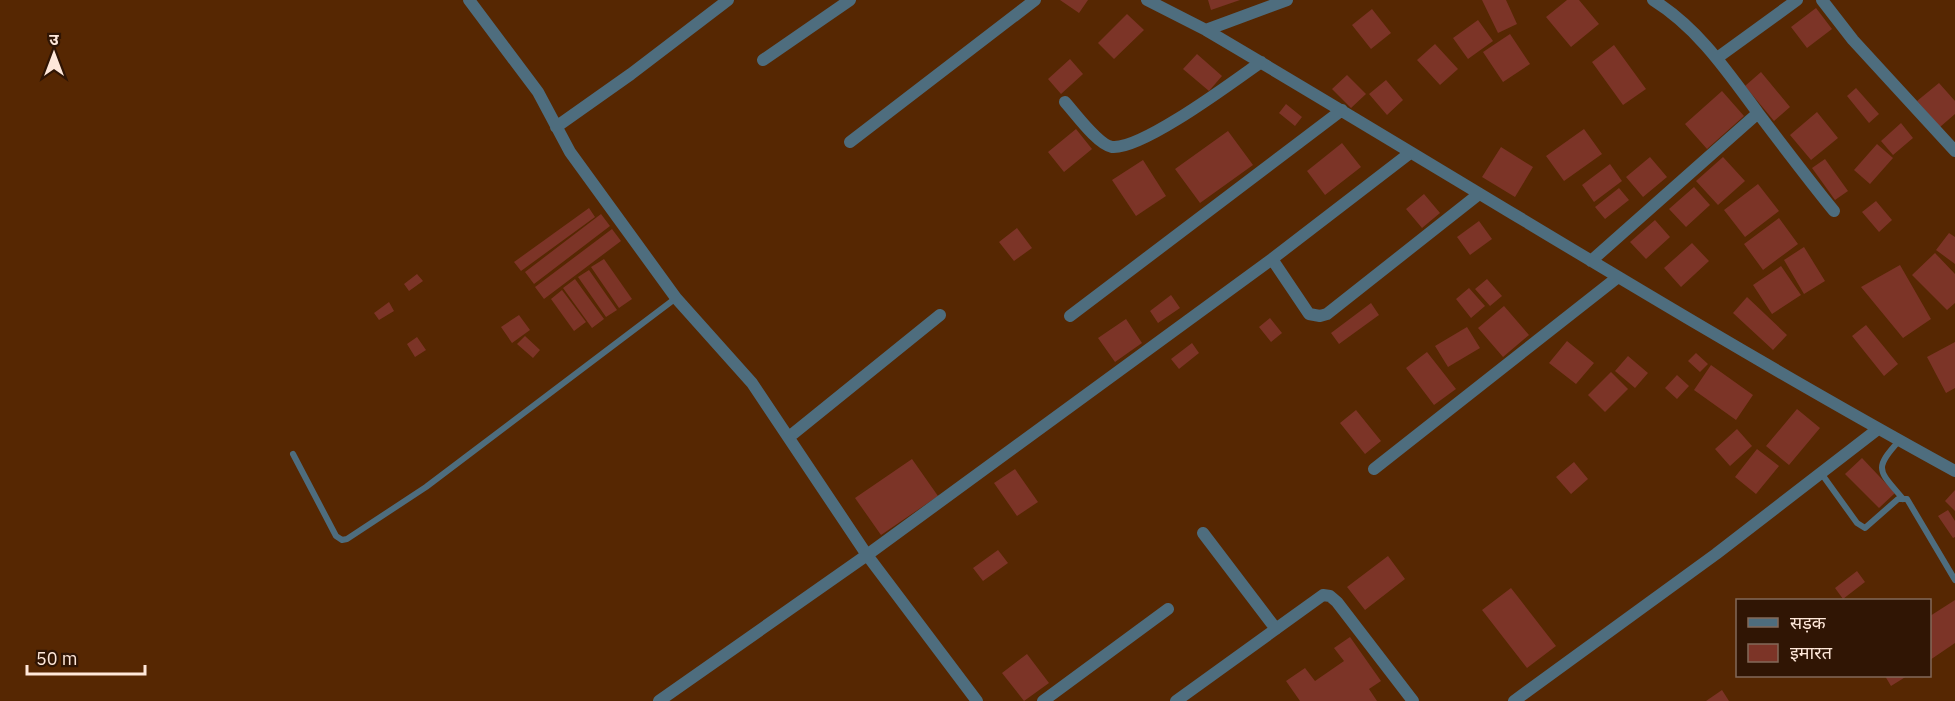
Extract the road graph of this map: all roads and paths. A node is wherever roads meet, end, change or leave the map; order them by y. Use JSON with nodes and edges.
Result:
{"nodes":[{"id":1,"x":469,"y":0,"type":"edge"},
{"id":2,"x":728,"y":0,"type":"edge"},
{"id":3,"x":850,"y":0,"type":"edge"},
{"id":4,"x":1035,"y":0,"type":"edge"},
{"id":5,"x":1147,"y":0,"type":"edge"},
{"id":6,"x":1287,"y":0,"type":"edge"},
{"id":7,"x":1653,"y":0,"type":"edge"},
{"id":8,"x":1797,"y":0,"type":"edge"},
{"id":9,"x":1822,"y":0,"type":"edge"},
{"id":10,"x":1206,"y":30,"type":"junction"},
{"id":11,"x":1717,"y":58,"type":"junction"},
{"id":12,"x":763,"y":60,"type":"dead end"},
{"id":13,"x":1261,"y":62,"type":"junction"},
{"id":14,"x":1065,"y":102,"type":"dead end"},
{"id":15,"x":1342,"y":110,"type":"junction"},
{"id":16,"x":1758,"y":113,"type":"junction"},
{"id":17,"x":556,"y":127,"type":"junction"},
{"id":18,"x":850,"y":142,"type":"dead end"},
{"id":19,"x":1955,"y":151,"type":"edge"},
{"id":20,"x":1410,"y":153,"type":"junction"},
{"id":21,"x":1479,"y":194,"type":"junction"},
{"id":22,"x":1834,"y":211,"type":"dead end"},
{"id":23,"x":1272,"y":258,"type":"junction"},
{"id":24,"x":1591,"y":261,"type":"junction"},
{"id":25,"x":1618,"y":277,"type":"junction"},
{"id":26,"x":676,"y":298,"type":"junction"},
{"id":27,"x":940,"y":315,"type":"dead end"},
{"id":28,"x":1070,"y":316,"type":"dead end"},
{"id":29,"x":1878,"y":429,"type":"junction"},
{"id":30,"x":789,"y":436,"type":"junction"},
{"id":31,"x":1899,"y":441,"type":"junction"},
{"id":32,"x":293,"y":454,"type":"dead end"},
{"id":33,"x":1374,"y":469,"type":"dead end"},
{"id":34,"x":1955,"y":471,"type":"edge"},
{"id":35,"x":1821,"y":473,"type":"junction"},
{"id":36,"x":1903,"y":499,"type":"junction"},
{"id":37,"x":1203,"y":533,"type":"dead end"},
{"id":38,"x":867,"y":555,"type":"junction"},
{"id":39,"x":1955,"y":580,"type":"edge"},
{"id":40,"x":1168,"y":609,"type":"dead end"},
{"id":41,"x":1276,"y":628,"type":"junction"},
{"id":42,"x":659,"y":701,"type":"edge"},
{"id":43,"x":977,"y":701,"type":"edge"},
{"id":44,"x":1043,"y":701,"type":"edge"},
{"id":45,"x":1176,"y":701,"type":"edge"},
{"id":46,"x":1413,"y":701,"type":"edge"},
{"id":47,"x":1514,"y":701,"type":"edge"}],
"edges":[{"from":1,"to":17,"type":"street"},
{"from":2,"to":17,"type":"street"},
{"from":3,"to":12,"type":"street"},
{"from":4,"to":18,"type":"street"},
{"from":5,"to":10,"type":"street"},
{"from":6,"to":10,"type":"street"},
{"from":7,"to":11,"type":"street"},
{"from":8,"to":11,"type":"street"},
{"from":9,"to":19,"type":"street"},
{"from":10,"to":13,"type":"street"},
{"from":11,"to":16,"type":"street"},
{"from":13,"to":14,"type":"street"},
{"from":13,"to":15,"type":"street"},
{"from":15,"to":20,"type":"street"},
{"from":15,"to":28,"type":"street"},
{"from":16,"to":22,"type":"street"},
{"from":16,"to":24,"type":"street"},
{"from":17,"to":26,"type":"street"},
{"from":20,"to":21,"type":"street"},
{"from":20,"to":23,"type":"street"},
{"from":21,"to":23,"type":"street"},
{"from":21,"to":24,"type":"street"},
{"from":23,"to":38,"type":"street"},
{"from":24,"to":25,"type":"street"},
{"from":25,"to":29,"type":"street"},
{"from":25,"to":33,"type":"street"},
{"from":26,"to":30,"type":"street"},
{"from":26,"to":32,"type":"lane"},
{"from":27,"to":30,"type":"street"},
{"from":29,"to":31,"type":"street"},
{"from":29,"to":35,"type":"street"},
{"from":30,"to":38,"type":"street"},
{"from":31,"to":34,"type":"street"},
{"from":31,"to":36,"type":"lane"},
{"from":35,"to":36,"type":"lane"},
{"from":35,"to":47,"type":"street"},
{"from":36,"to":39,"type":"lane"},
{"from":37,"to":41,"type":"street"},
{"from":38,"to":42,"type":"street"},
{"from":38,"to":43,"type":"street"},
{"from":40,"to":44,"type":"street"},
{"from":41,"to":45,"type":"street"},
{"from":41,"to":46,"type":"street"}]}
